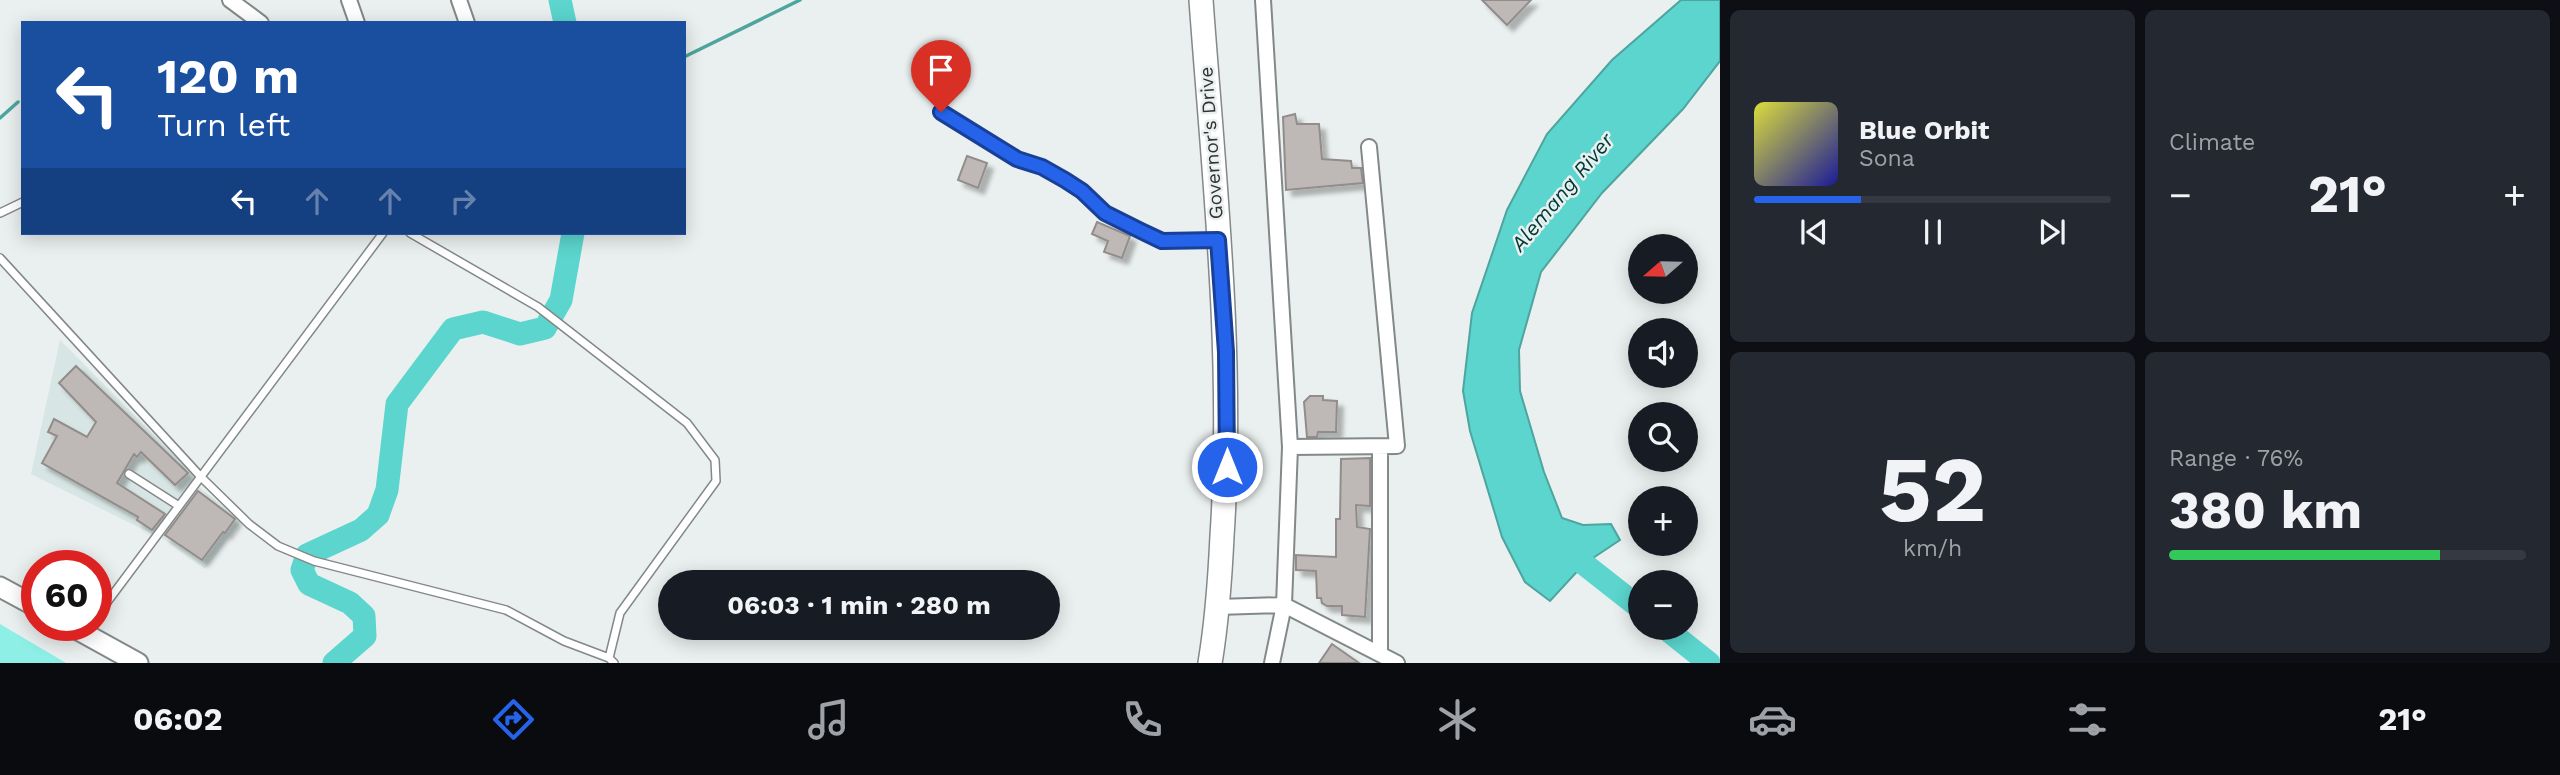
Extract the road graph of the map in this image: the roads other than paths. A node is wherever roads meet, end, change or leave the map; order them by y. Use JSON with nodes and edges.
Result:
{"nodes":[{"id":1,"x":349,"y":0,"type":"edge"},
{"id":2,"x":459,"y":0,"type":"edge"},
{"id":3,"x":1200,"y":0,"type":"edge"},
{"id":4,"x":1263,"y":0,"type":"edge"},
{"id":5,"x":235,"y":2,"type":"edge"},
{"id":6,"x":259,"y":21,"type":"edge"},
{"id":7,"x":356,"y":21,"type":"edge"},
{"id":8,"x":466,"y":21,"type":"edge"},
{"id":9,"x":941,"y":112,"type":"dead end"},
{"id":10,"x":1369,"y":146,"type":"dead end"},
{"id":11,"x":21,"y":203,"type":"edge"},
{"id":12,"x":0,"y":214,"type":"edge"},
{"id":13,"x":382,"y":235,"type":"edge"},
{"id":14,"x":413,"y":235,"type":"edge"},
{"id":15,"x":1218,"y":240,"type":"junction"},
{"id":16,"x":0,"y":258,"type":"edge"},
{"id":17,"x":1290,"y":447,"type":"junction"},
{"id":18,"x":1380,"y":447,"type":"junction"},
{"id":19,"x":129,"y":474,"type":"dead end"},
{"id":20,"x":201,"y":477,"type":"junction"},
{"id":21,"x":179,"y":506,"type":"junction"},
{"id":22,"x":0,"y":587,"type":"edge"},
{"id":23,"x":112,"y":591,"type":"edge"},
{"id":24,"x":21,"y":598,"type":"edge"},
{"id":25,"x":1284,"y":605,"type":"junction"},
{"id":26,"x":1218,"y":607,"type":"junction"},
{"id":27,"x":107,"y":641,"type":"edge"},
{"id":28,"x":1380,"y":653,"type":"junction"},
{"id":29,"x":611,"y":660,"type":"edge"},
{"id":30,"x":138,"y":663,"type":"edge"},
{"id":31,"x":1210,"y":663,"type":"edge"},
{"id":32,"x":1272,"y":663,"type":"edge"},
{"id":33,"x":1397,"y":663,"type":"edge"}],
"edges":[{"from":1,"to":7,"type":"street"},
{"from":2,"to":8,"type":"street"},
{"from":3,"to":15,"type":"main road","name":"Governor's Drive"},
{"from":4,"to":17,"type":"street"},
{"from":5,"to":6,"type":"street"},
{"from":9,"to":15,"type":"lane"},
{"from":10,"to":18,"type":"street"},
{"from":11,"to":12,"type":"lane"},
{"from":13,"to":20,"type":"lane"},
{"from":14,"to":29,"type":"lane"},
{"from":15,"to":26,"type":"main road","name":"Governor's Drive"},
{"from":16,"to":20,"type":"lane"},
{"from":17,"to":18,"type":"street"},
{"from":17,"to":25,"type":"street"},
{"from":18,"to":28,"type":"street"},
{"from":19,"to":21,"type":"lane"},
{"from":20,"to":21,"type":"lane"},
{"from":20,"to":29,"type":"lane"},
{"from":21,"to":23,"type":"lane"},
{"from":22,"to":24,"type":"street"},
{"from":25,"to":26,"type":"street"},
{"from":25,"to":28,"type":"street"},
{"from":25,"to":32,"type":"street"},
{"from":26,"to":31,"type":"main road","name":"Governor's Drive"},
{"from":27,"to":30,"type":"street"},
{"from":28,"to":33,"type":"street"}]}
